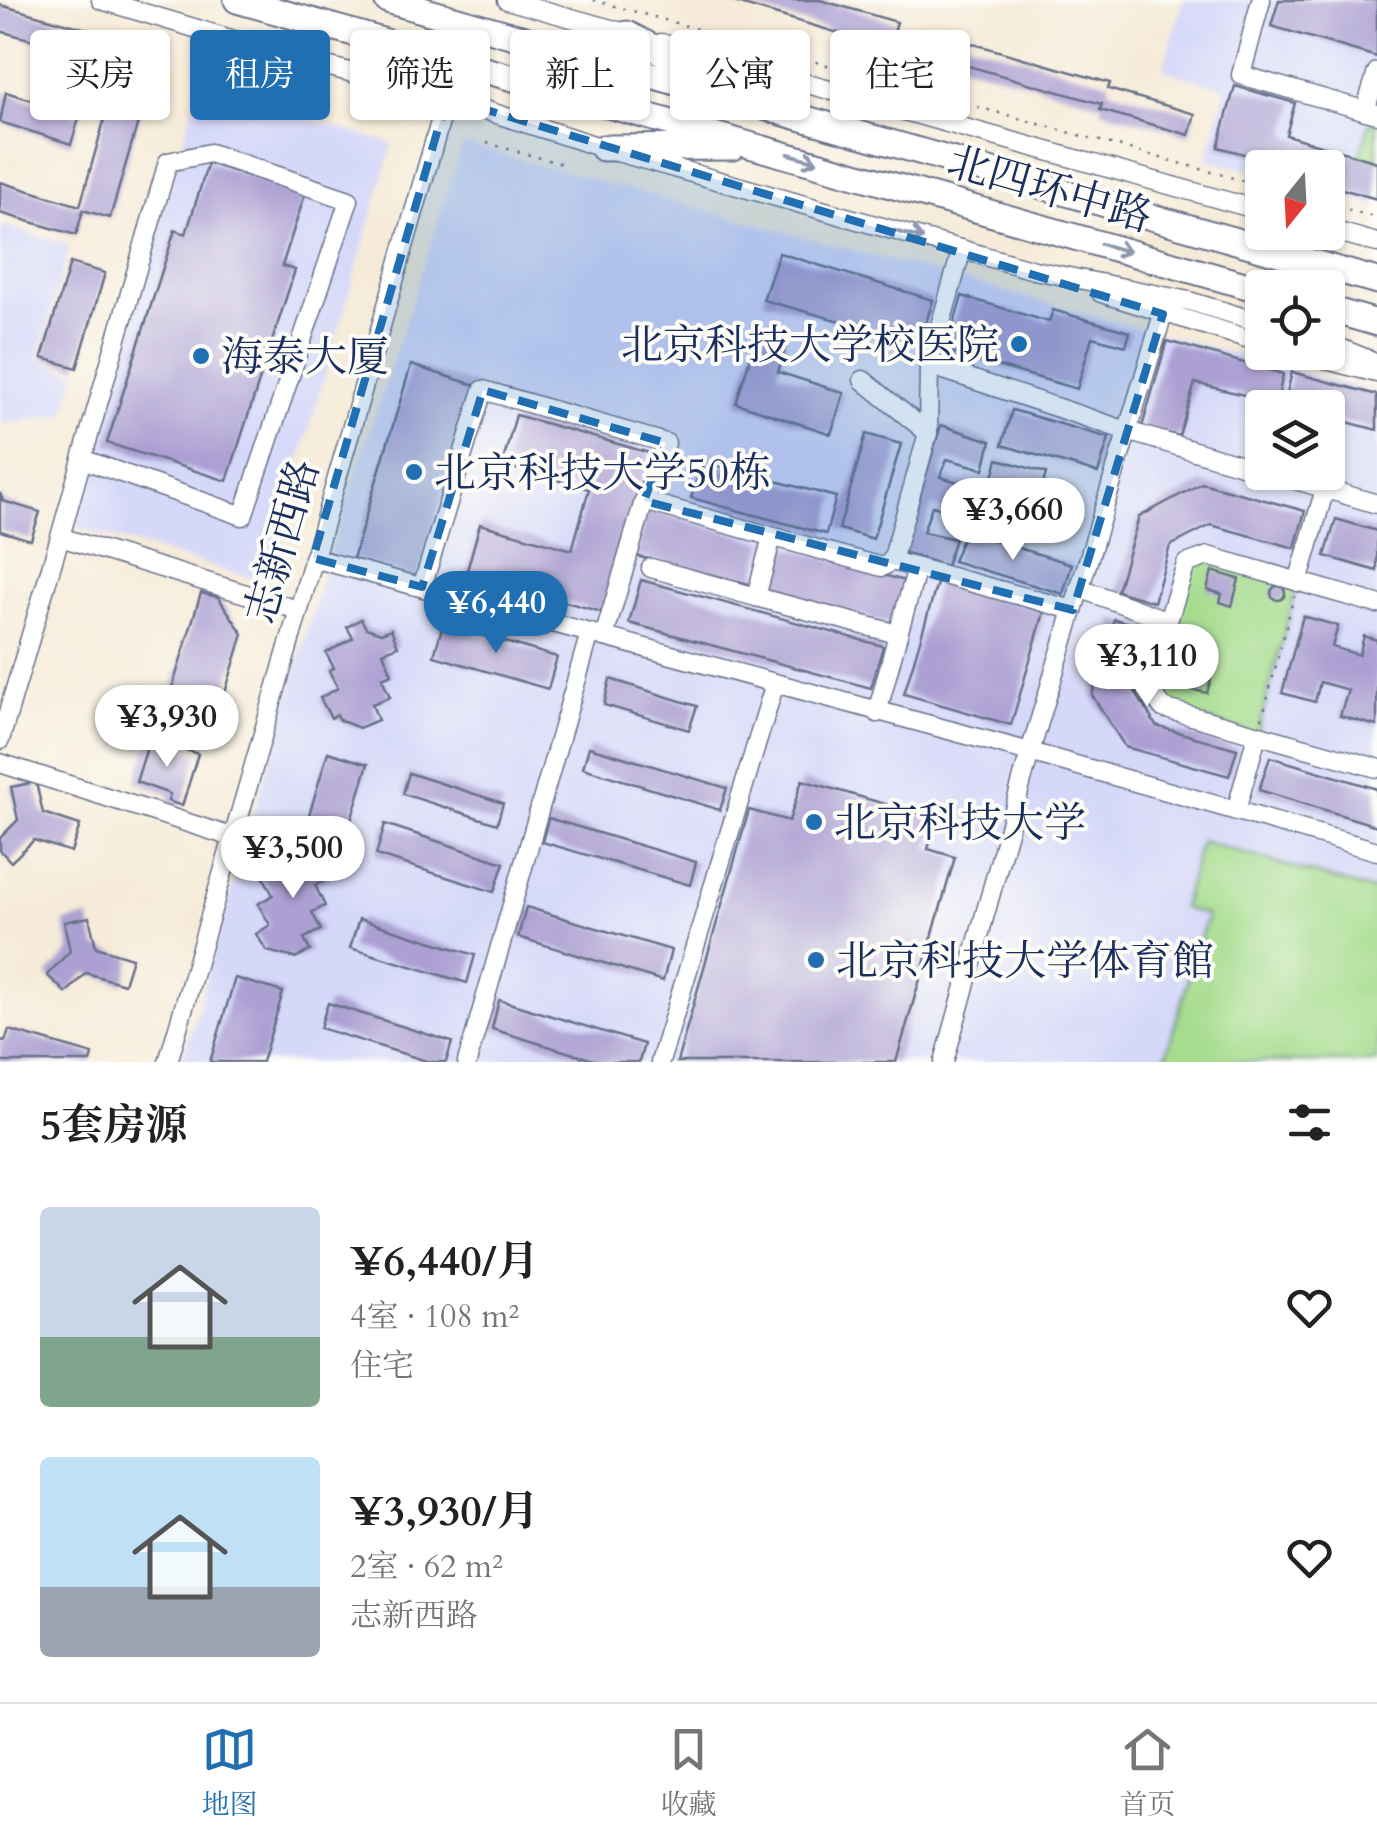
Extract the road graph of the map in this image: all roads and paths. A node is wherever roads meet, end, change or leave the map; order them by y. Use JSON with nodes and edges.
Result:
{"nodes":[{"id":1,"x":101,"y":0,"type":"edge"},
{"id":2,"x":237,"y":0,"type":"edge"},
{"id":3,"x":387,"y":0,"type":"edge"},
{"id":4,"x":508,"y":0,"type":"edge"},
{"id":5,"x":594,"y":0,"type":"edge"},
{"id":6,"x":1261,"y":0,"type":"edge"},
{"id":7,"x":613,"y":30,"type":"edge"},
{"id":8,"x":650,"y":40,"type":"edge"},
{"id":9,"x":350,"y":72,"type":"edge"},
{"id":10,"x":1377,"y":72,"type":"edge"},
{"id":11,"x":670,"y":79,"type":"edge"},
{"id":12,"x":490,"y":112,"type":"edge"},
{"id":13,"x":1371,"y":112,"type":"edge"},
{"id":14,"x":810,"y":119,"type":"edge"},
{"id":15,"x":440,"y":120,"type":"edge"},
{"id":16,"x":487,"y":143,"type":"dead end"},
{"id":17,"x":763,"y":147,"type":"junction"},
{"id":18,"x":603,"y":148,"type":"junction"},
{"id":19,"x":562,"y":164,"type":"dead end"},
{"id":20,"x":1245,"y":181,"type":"edge"},
{"id":21,"x":1245,"y":206,"type":"edge"},
{"id":22,"x":1345,"y":209,"type":"edge"},
{"id":23,"x":1377,"y":218,"type":"edge"},
{"id":24,"x":1345,"y":234,"type":"edge"},
{"id":25,"x":1377,"y":242,"type":"edge"},
{"id":26,"x":962,"y":249,"type":"junction"},
{"id":27,"x":1034,"y":270,"type":"junction"},
{"id":28,"x":1377,"y":281,"type":"edge"},
{"id":29,"x":1245,"y":285,"type":"edge"},
{"id":30,"x":1163,"y":314,"type":"junction"},
{"id":31,"x":1345,"y":314,"type":"edge"},
{"id":32,"x":1245,"y":318,"type":"edge"},
{"id":33,"x":1377,"y":323,"type":"edge"},
{"id":34,"x":1245,"y":338,"type":"edge"},
{"id":35,"x":1345,"y":350,"type":"edge"},
{"id":36,"x":1377,"y":363,"type":"edge"},
{"id":37,"x":928,"y":365,"type":"junction"},
{"id":38,"x":1345,"y":365,"type":"edge"},
{"id":39,"x":1377,"y":373,"type":"edge"},
{"id":40,"x":863,"y":380,"type":"dead end"},
{"id":41,"x":1128,"y":431,"type":"junction"},
{"id":42,"x":928,"y":434,"type":"junction"},
{"id":43,"x":82,"y":460,"type":"junction"},
{"id":44,"x":1245,"y":466,"type":"edge"},
{"id":45,"x":1325,"y":490,"type":"edge"},
{"id":46,"x":1328,"y":490,"type":"edge"},
{"id":47,"x":644,"y":501,"type":"junction"},
{"id":48,"x":1377,"y":504,"type":"edge"},
{"id":49,"x":60,"y":537,"type":"junction"},
{"id":50,"x":772,"y":537,"type":"junction"},
{"id":51,"x":313,"y":558,"type":"junction"},
{"id":52,"x":892,"y":560,"type":"junction"},
{"id":53,"x":652,"y":568,"type":"dead end"},
{"id":54,"x":917,"y":568,"type":"junction"},
{"id":55,"x":1298,"y":582,"type":"junction"},
{"id":56,"x":422,"y":587,"type":"junction"},
{"id":57,"x":1080,"y":588,"type":"junction"},
{"id":58,"x":756,"y":596,"type":"junction"},
{"id":59,"x":1377,"y":604,"type":"edge"},
{"id":60,"x":298,"y":610,"type":"junction"},
{"id":61,"x":1073,"y":610,"type":"junction"},
{"id":62,"x":1168,"y":621,"type":"junction"},
{"id":63,"x":898,"y":634,"type":"junction"},
{"id":64,"x":597,"y":635,"type":"junction"},
{"id":65,"x":775,"y":683,"type":"junction"},
{"id":66,"x":877,"y":713,"type":"junction"},
{"id":67,"x":1257,"y":735,"type":"junction"},
{"id":68,"x":0,"y":740,"type":"edge"},
{"id":69,"x":1030,"y":752,"type":"junction"},
{"id":70,"x":0,"y":763,"type":"edge"},
{"id":71,"x":1377,"y":768,"type":"edge"},
{"id":72,"x":1236,"y":811,"type":"junction"},
{"id":73,"x":232,"y":837,"type":"junction"},
{"id":74,"x":1377,"y":851,"type":"edge"},
{"id":75,"x":168,"y":1062,"type":"edge"},
{"id":76,"x":467,"y":1062,"type":"edge"},
{"id":77,"x":660,"y":1062,"type":"edge"},
{"id":78,"x":944,"y":1062,"type":"edge"}],
"edges":[{"from":1,"to":9,"type":"street","name":"北四环中路"},
{"from":2,"to":17,"type":"highway","name":"北四环中路"},
{"from":3,"to":11,"type":"highway","name":"北四环中路"},
{"from":4,"to":7,"type":"street","name":"北四环中路"},
{"from":5,"to":20,"type":"path"},
{"from":6,"to":13,"type":"street"},
{"from":8,"to":21,"type":"street","name":"北四环中路"},
{"from":10,"to":13,"type":"street"},
{"from":12,"to":18,"type":"street","name":"北四环中路"},
{"from":14,"to":28,"type":"highway","name":"北四环中路"},
{"from":15,"to":51,"type":"street","name":"志新西路"},
{"from":16,"to":19,"type":"path"},
{"from":17,"to":18,"type":"highway"},
{"from":17,"to":29,"type":"highway","name":"北四环中路","one_way":true},
{"from":18,"to":26,"type":"street","name":"北四环中路","one_way":true},
{"from":22,"to":23,"type":"path"},
{"from":24,"to":25,"type":"street"},
{"from":26,"to":27,"type":"street","name":"北四环中路"},
{"from":26,"to":37,"type":"street"},
{"from":27,"to":30,"type":"street","name":"北四环中路"},
{"from":27,"to":32,"type":"street","name":"北四环中路"},
{"from":30,"to":34,"type":"street","name":"北四环中路"},
{"from":30,"to":41,"type":"street"},
{"from":31,"to":33,"type":"highway"},
{"from":35,"to":36,"type":"street"},
{"from":37,"to":41,"type":"street"},
{"from":37,"to":42,"type":"street"},
{"from":38,"to":39,"type":"street"},
{"from":40,"to":42,"type":"street"},
{"from":41,"to":44,"type":"street"},
{"from":41,"to":57,"type":"street"},
{"from":42,"to":52,"type":"street"},
{"from":43,"to":43,"type":"street"},
{"from":43,"to":49,"type":"street"},
{"from":45,"to":55,"type":"street"},
{"from":46,"to":48,"type":"street"},
{"from":47,"to":50,"type":"street"},
{"from":47,"to":56,"type":"street"},
{"from":47,"to":64,"type":"street"},
{"from":49,"to":60,"type":"street"},
{"from":49,"to":68,"type":"street"},
{"from":50,"to":52,"type":"street"},
{"from":50,"to":58,"type":"street"},
{"from":51,"to":56,"type":"street"},
{"from":51,"to":60,"type":"street","name":"志新西路"},
{"from":52,"to":54,"type":"street"},
{"from":53,"to":58,"type":"street"},
{"from":54,"to":61,"type":"street"},
{"from":54,"to":63,"type":"street"},
{"from":55,"to":59,"type":"street"},
{"from":55,"to":62,"type":"street"},
{"from":55,"to":67,"type":"path"},
{"from":56,"to":64,"type":"street"},
{"from":57,"to":61,"type":"street"},
{"from":57,"to":62,"type":"street"},
{"from":58,"to":63,"type":"street"},
{"from":60,"to":73,"type":"street","name":"志新西路"},
{"from":61,"to":69,"type":"street"},
{"from":62,"to":67,"type":"street"},
{"from":63,"to":66,"type":"street"},
{"from":64,"to":65,"type":"street"},
{"from":64,"to":76,"type":"street"},
{"from":65,"to":66,"type":"street"},
{"from":65,"to":77,"type":"street"},
{"from":66,"to":69,"type":"street"},
{"from":67,"to":71,"type":"street"},
{"from":67,"to":72,"type":"street"},
{"from":69,"to":72,"type":"street"},
{"from":69,"to":78,"type":"street"},
{"from":70,"to":73,"type":"street"},
{"from":72,"to":74,"type":"street"},
{"from":73,"to":75,"type":"street","name":"志新西路"}]}
